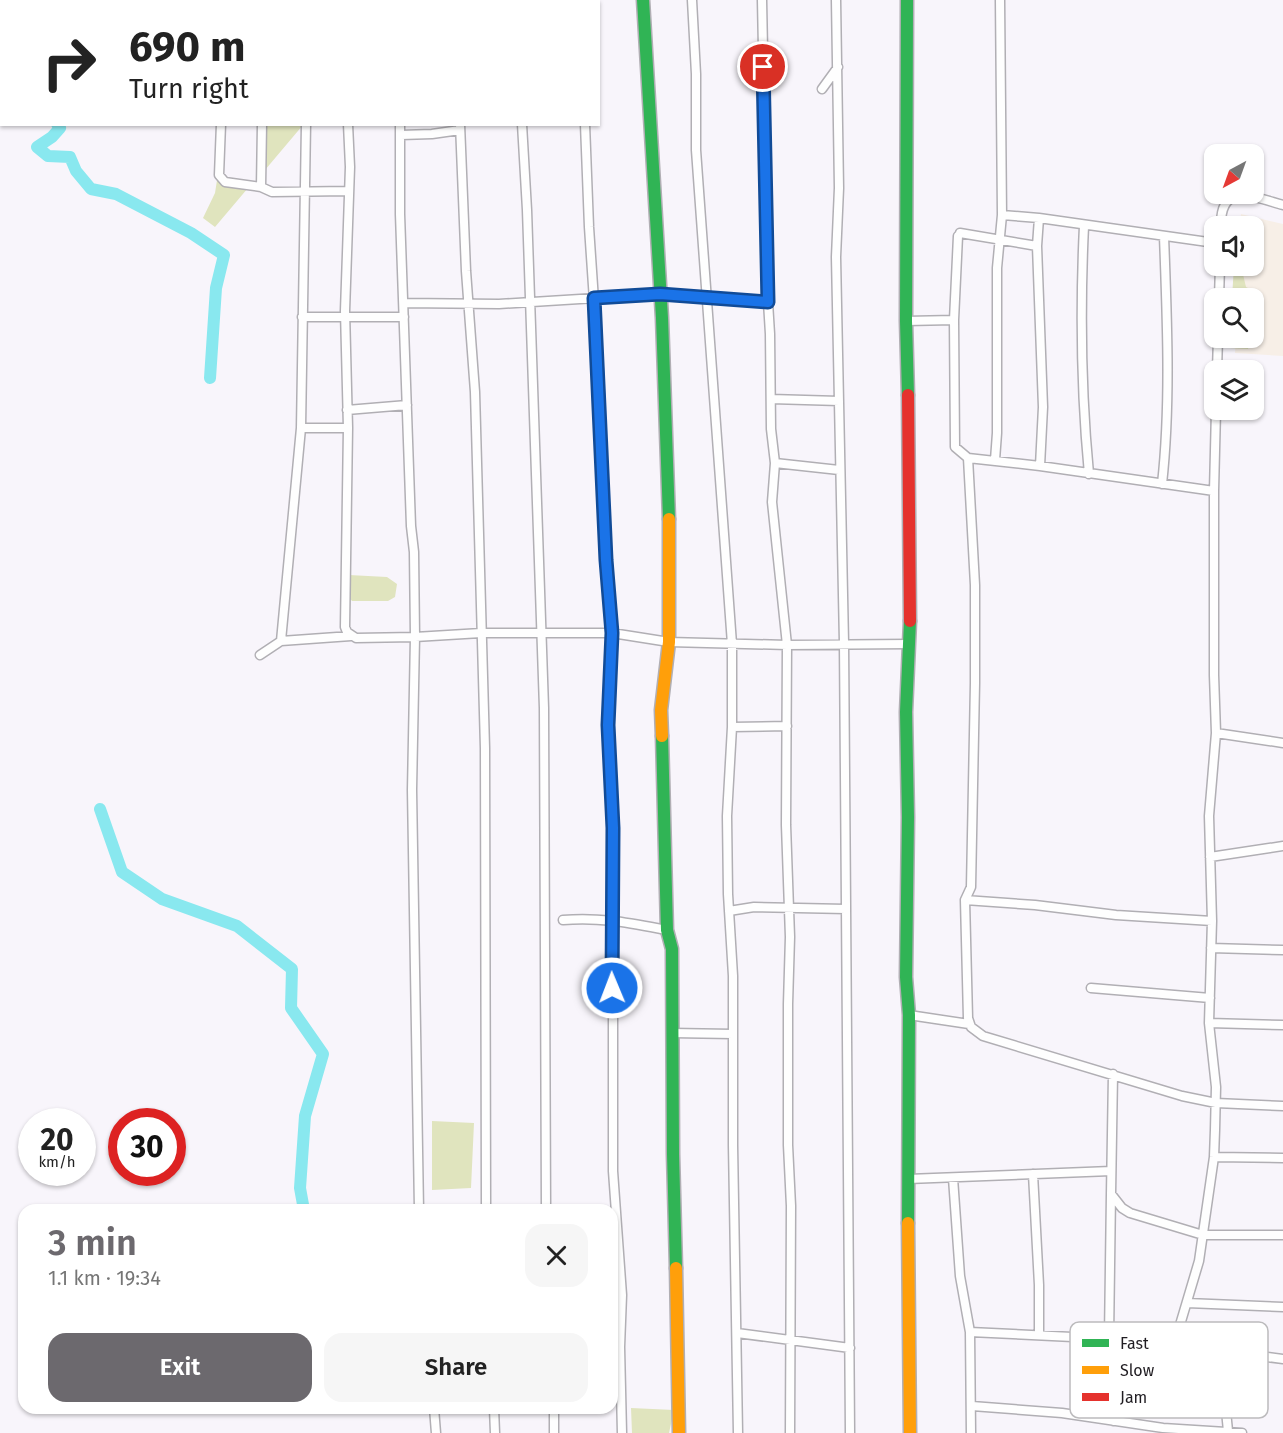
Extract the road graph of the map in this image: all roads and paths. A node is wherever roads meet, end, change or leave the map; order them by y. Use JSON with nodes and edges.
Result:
{"nodes":[{"id":1,"x":643,"y":0,"type":"edge"},
{"id":2,"x":692,"y":0,"type":"edge"},
{"id":3,"x":762,"y":0,"type":"edge"},
{"id":4,"x":836,"y":0,"type":"edge"},
{"id":5,"x":907,"y":0,"type":"edge"},
{"id":6,"x":1000,"y":0,"type":"edge"},
{"id":7,"x":838,"y":67,"type":"junction"},
{"id":8,"x":822,"y":89,"type":"dead end"},
{"id":9,"x":220,"y":126,"type":"edge"},
{"id":10,"x":262,"y":126,"type":"edge"},
{"id":11,"x":306,"y":126,"type":"edge"},
{"id":12,"x":348,"y":126,"type":"edge"},
{"id":13,"x":400,"y":126,"type":"edge"},
{"id":14,"x":522,"y":126,"type":"edge"},
{"id":15,"x":585,"y":126,"type":"edge"},
{"id":16,"x":460,"y":127,"type":"edge"},
{"id":17,"x":400,"y":135,"type":"junction"},
{"id":18,"x":261,"y":187,"type":"junction"},
{"id":19,"x":349,"y":191,"type":"junction"},
{"id":20,"x":304,"y":192,"type":"junction"},
{"id":21,"x":1283,"y":205,"type":"edge"},
{"id":22,"x":1002,"y":215,"type":"junction"},
{"id":23,"x":1222,"y":216,"type":"edge"},
{"id":24,"x":1039,"y":218,"type":"junction"},
{"id":25,"x":1084,"y":226,"type":"junction"},
{"id":26,"x":1164,"y":236,"type":"junction"},
{"id":27,"x":999,"y":240,"type":"junction"},
{"id":28,"x":1204,"y":241,"type":"edge"},
{"id":29,"x":1037,"y":246,"type":"junction"},
{"id":30,"x":660,"y":294,"type":"junction"},
{"id":31,"x":706,"y":297,"type":"junction"},
{"id":32,"x":594,"y":298,"type":"junction"},
{"id":33,"x":530,"y":302,"type":"junction"},
{"id":34,"x":768,"y":302,"type":"junction"},
{"id":35,"x":404,"y":303,"type":"junction"},
{"id":36,"x":469,"y":305,"type":"junction"},
{"id":37,"x":302,"y":317,"type":"junction"},
{"id":38,"x":345,"y":317,"type":"junction"},
{"id":39,"x":404,"y":317,"type":"junction"},
{"id":40,"x":954,"y":320,"type":"junction"},
{"id":41,"x":906,"y":321,"type":"junction"},
{"id":42,"x":771,"y":399,"type":"junction"},
{"id":43,"x":839,"y":401,"type":"junction"},
{"id":44,"x":408,"y":405,"type":"junction"},
{"id":45,"x":347,"y":410,"type":"junction"},
{"id":46,"x":1216,"y":420,"type":"edge"},
{"id":47,"x":301,"y":428,"type":"junction"},
{"id":48,"x":348,"y":428,"type":"junction"},
{"id":49,"x":968,"y":458,"type":"junction"},
{"id":50,"x":995,"y":460,"type":"junction"},
{"id":51,"x":776,"y":463,"type":"junction"},
{"id":52,"x":1040,"y":466,"type":"junction"},
{"id":53,"x":839,"y":470,"type":"junction"},
{"id":54,"x":1089,"y":474,"type":"junction"},
{"id":55,"x":1162,"y":484,"type":"junction"},
{"id":56,"x":1214,"y":490,"type":"junction"},
{"id":57,"x":541,"y":632,"type":"junction"},
{"id":58,"x":481,"y":633,"type":"junction"},
{"id":59,"x":612,"y":633,"type":"junction"},
{"id":60,"x":351,"y":636,"type":"junction"},
{"id":61,"x":415,"y":637,"type":"junction"},
{"id":62,"x":281,"y":641,"type":"junction"},
{"id":63,"x":669,"y":642,"type":"junction"},
{"id":64,"x":844,"y":643,"type":"junction"},
{"id":65,"x":732,"y":644,"type":"junction"},
{"id":66,"x":910,"y":644,"type":"junction"},
{"id":67,"x":787,"y":645,"type":"junction"},
{"id":68,"x":260,"y":654,"type":"dead end"},
{"id":69,"x":787,"y":726,"type":"junction"},
{"id":70,"x":732,"y":728,"type":"junction"},
{"id":71,"x":1216,"y":733,"type":"junction"},
{"id":72,"x":1283,"y":743,"type":"edge"},
{"id":73,"x":1283,"y":846,"type":"edge"},
{"id":74,"x":1210,"y":857,"type":"junction"},
{"id":75,"x":965,"y":900,"type":"junction"},
{"id":76,"x":790,"y":909,"type":"junction"},
{"id":77,"x":846,"y":909,"type":"junction"},
{"id":78,"x":729,"y":910,"type":"junction"},
{"id":79,"x":612,"y":919,"type":"junction"},
{"id":80,"x":562,"y":920,"type":"dead end"},
{"id":81,"x":1212,"y":921,"type":"junction"},
{"id":82,"x":667,"y":930,"type":"junction"},
{"id":83,"x":1211,"y":948,"type":"junction"},
{"id":84,"x":1283,"y":950,"type":"edge"},
{"id":85,"x":1090,"y":988,"type":"dead end"},
{"id":86,"x":1210,"y":998,"type":"junction"},
{"id":87,"x":909,"y":1015,"type":"junction"},
{"id":88,"x":1209,"y":1023,"type":"junction"},
{"id":89,"x":969,"y":1024,"type":"junction"},
{"id":90,"x":1283,"y":1025,"type":"edge"},
{"id":91,"x":672,"y":1033,"type":"junction"},
{"id":92,"x":733,"y":1034,"type":"junction"},
{"id":93,"x":1113,"y":1074,"type":"junction"},
{"id":94,"x":1216,"y":1103,"type":"junction"},
{"id":95,"x":1283,"y":1106,"type":"edge"},
{"id":96,"x":1214,"y":1157,"type":"junction"},
{"id":97,"x":1283,"y":1158,"type":"edge"},
{"id":98,"x":1111,"y":1171,"type":"junction"},
{"id":99,"x":1033,"y":1174,"type":"junction"},
{"id":100,"x":953,"y":1178,"type":"junction"},
{"id":101,"x":908,"y":1179,"type":"junction"},
{"id":102,"x":1111,"y":1194,"type":"junction"},
{"id":103,"x":419,"y":1204,"type":"edge"},
{"id":104,"x":486,"y":1204,"type":"edge"},
{"id":105,"x":546,"y":1204,"type":"edge"},
{"id":106,"x":614,"y":1204,"type":"edge"},
{"id":107,"x":725,"y":1208,"type":"dead end"},
{"id":108,"x":734,"y":1213,"type":"junction"},
{"id":109,"x":1203,"y":1235,"type":"junction"},
{"id":110,"x":1283,"y":1235,"type":"edge"},
{"id":111,"x":1187,"y":1303,"type":"junction"},
{"id":112,"x":1283,"y":1307,"type":"edge"},
{"id":113,"x":1108,"y":1322,"type":"edge"},
{"id":114,"x":1181,"y":1322,"type":"edge"},
{"id":115,"x":970,"y":1332,"type":"junction"},
{"id":116,"x":737,"y":1333,"type":"junction"},
{"id":117,"x":1039,"y":1335,"type":"junction"},
{"id":118,"x":1070,"y":1336,"type":"edge"},
{"id":119,"x":789,"y":1339,"type":"junction"},
{"id":120,"x":618,"y":1344,"type":"edge"},
{"id":121,"x":850,"y":1348,"type":"junction"},
{"id":122,"x":1268,"y":1357,"type":"edge"},
{"id":123,"x":1283,"y":1359,"type":"edge"},
{"id":124,"x":972,"y":1406,"type":"junction"},
{"id":125,"x":434,"y":1414,"type":"edge"},
{"id":126,"x":494,"y":1414,"type":"edge"},
{"id":127,"x":554,"y":1414,"type":"edge"},
{"id":128,"x":1070,"y":1414,"type":"edge"},
{"id":129,"x":1094,"y":1418,"type":"edge"},
{"id":130,"x":1113,"y":1418,"type":"edge"},
{"id":131,"x":1227,"y":1418,"type":"edge"},
{"id":132,"x":1113,"y":1421,"type":"junction"},
{"id":133,"x":1163,"y":1431,"type":"edge"},
{"id":134,"x":1228,"y":1431,"type":"junction"},
{"id":135,"x":436,"y":1433,"type":"edge"},
{"id":136,"x":495,"y":1433,"type":"edge"},
{"id":137,"x":554,"y":1433,"type":"edge"},
{"id":138,"x":621,"y":1433,"type":"edge"},
{"id":139,"x":679,"y":1433,"type":"edge"},
{"id":140,"x":738,"y":1433,"type":"edge"},
{"id":141,"x":790,"y":1433,"type":"edge"},
{"id":142,"x":850,"y":1433,"type":"edge"},
{"id":143,"x":910,"y":1433,"type":"edge"},
{"id":144,"x":972,"y":1433,"type":"edge"},
{"id":145,"x":1242,"y":1433,"type":"edge"}],
"edges":[{"from":1,"to":30,"type":"street"},
{"from":2,"to":31,"type":"street"},
{"from":3,"to":34,"type":"street"},
{"from":4,"to":7,"type":"street"},
{"from":5,"to":41,"type":"street"},
{"from":6,"to":22,"type":"street"},
{"from":7,"to":8,"type":"street"},
{"from":7,"to":43,"type":"street"},
{"from":9,"to":18,"type":"street"},
{"from":10,"to":18,"type":"street"},
{"from":11,"to":20,"type":"street"},
{"from":12,"to":19,"type":"street"},
{"from":13,"to":17,"type":"street"},
{"from":14,"to":33,"type":"street"},
{"from":15,"to":32,"type":"street"},
{"from":16,"to":17,"type":"street"},
{"from":16,"to":36,"type":"street"},
{"from":17,"to":35,"type":"street"},
{"from":18,"to":20,"type":"street"},
{"from":19,"to":20,"type":"street"},
{"from":19,"to":38,"type":"street"},
{"from":20,"to":37,"type":"street"},
{"from":21,"to":23,"type":"street"},
{"from":22,"to":24,"type":"street"},
{"from":22,"to":27,"type":"street"},
{"from":24,"to":25,"type":"street"},
{"from":24,"to":29,"type":"street"},
{"from":25,"to":26,"type":"street"},
{"from":25,"to":54,"type":"street"},
{"from":26,"to":28,"type":"street"},
{"from":26,"to":55,"type":"street"},
{"from":27,"to":29,"type":"street"},
{"from":27,"to":40,"type":"street"},
{"from":27,"to":50,"type":"street"},
{"from":29,"to":52,"type":"street"},
{"from":30,"to":31,"type":"street"},
{"from":30,"to":32,"type":"street"},
{"from":30,"to":63,"type":"street"},
{"from":31,"to":34,"type":"street"},
{"from":31,"to":65,"type":"street"},
{"from":32,"to":33,"type":"street"},
{"from":32,"to":59,"type":"street"},
{"from":33,"to":36,"type":"street"},
{"from":33,"to":57,"type":"street"},
{"from":34,"to":42,"type":"street"},
{"from":35,"to":36,"type":"street"},
{"from":35,"to":39,"type":"street"},
{"from":36,"to":58,"type":"street"},
{"from":37,"to":38,"type":"street"},
{"from":37,"to":47,"type":"street"},
{"from":38,"to":39,"type":"street"},
{"from":38,"to":45,"type":"street"},
{"from":39,"to":44,"type":"street"},
{"from":40,"to":41,"type":"street"},
{"from":40,"to":49,"type":"street"},
{"from":41,"to":66,"type":"street"},
{"from":42,"to":43,"type":"street"},
{"from":42,"to":51,"type":"street"},
{"from":43,"to":53,"type":"street"},
{"from":44,"to":45,"type":"street"},
{"from":44,"to":61,"type":"street"},
{"from":45,"to":48,"type":"street"},
{"from":46,"to":56,"type":"street"},
{"from":47,"to":48,"type":"street"},
{"from":47,"to":62,"type":"street"},
{"from":48,"to":60,"type":"street"},
{"from":49,"to":50,"type":"street"},
{"from":49,"to":75,"type":"street"},
{"from":50,"to":52,"type":"street"},
{"from":51,"to":53,"type":"street"},
{"from":51,"to":67,"type":"street"},
{"from":52,"to":54,"type":"street"},
{"from":53,"to":64,"type":"street"},
{"from":54,"to":55,"type":"street"},
{"from":55,"to":56,"type":"street"},
{"from":56,"to":71,"type":"street"},
{"from":57,"to":58,"type":"street"},
{"from":57,"to":59,"type":"street"},
{"from":57,"to":105,"type":"street"},
{"from":58,"to":61,"type":"street"},
{"from":58,"to":104,"type":"street"},
{"from":59,"to":63,"type":"street"},
{"from":59,"to":79,"type":"street"},
{"from":60,"to":61,"type":"street"},
{"from":60,"to":62,"type":"street"},
{"from":61,"to":103,"type":"street"},
{"from":62,"to":68,"type":"street"},
{"from":63,"to":65,"type":"street"},
{"from":63,"to":82,"type":"street"},
{"from":64,"to":66,"type":"street"},
{"from":64,"to":67,"type":"street"},
{"from":64,"to":77,"type":"street"},
{"from":65,"to":67,"type":"street"},
{"from":65,"to":70,"type":"street"},
{"from":66,"to":87,"type":"street"},
{"from":67,"to":69,"type":"street"},
{"from":69,"to":70,"type":"street"},
{"from":69,"to":76,"type":"street"},
{"from":70,"to":78,"type":"street"},
{"from":71,"to":72,"type":"street"},
{"from":71,"to":74,"type":"street"},
{"from":73,"to":74,"type":"street"},
{"from":74,"to":81,"type":"street"},
{"from":75,"to":81,"type":"street"},
{"from":75,"to":89,"type":"street"},
{"from":76,"to":77,"type":"street"},
{"from":76,"to":78,"type":"street"},
{"from":76,"to":119,"type":"street"},
{"from":77,"to":121,"type":"street"},
{"from":78,"to":92,"type":"street"},
{"from":79,"to":80,"type":"street"},
{"from":79,"to":82,"type":"street"},
{"from":79,"to":106,"type":"street"},
{"from":81,"to":83,"type":"street"},
{"from":82,"to":91,"type":"street"},
{"from":83,"to":84,"type":"street"},
{"from":83,"to":86,"type":"street"},
{"from":85,"to":86,"type":"street"},
{"from":86,"to":88,"type":"street"},
{"from":87,"to":89,"type":"street"},
{"from":87,"to":101,"type":"street"},
{"from":88,"to":90,"type":"street"},
{"from":88,"to":94,"type":"street"},
{"from":89,"to":93,"type":"street"},
{"from":91,"to":92,"type":"street"},
{"from":91,"to":139,"type":"street"},
{"from":92,"to":108,"type":"street"},
{"from":93,"to":94,"type":"street"},
{"from":93,"to":98,"type":"street"},
{"from":94,"to":95,"type":"street"},
{"from":94,"to":96,"type":"street"},
{"from":96,"to":97,"type":"street"},
{"from":96,"to":109,"type":"street"},
{"from":98,"to":99,"type":"street"},
{"from":98,"to":102,"type":"street"},
{"from":99,"to":100,"type":"street"},
{"from":99,"to":117,"type":"street"},
{"from":100,"to":101,"type":"street"},
{"from":100,"to":115,"type":"street"},
{"from":101,"to":143,"type":"street"},
{"from":102,"to":109,"type":"street"},
{"from":102,"to":113,"type":"street"},
{"from":107,"to":108,"type":"street"},
{"from":108,"to":116,"type":"street"},
{"from":109,"to":110,"type":"street"},
{"from":109,"to":111,"type":"street"},
{"from":111,"to":112,"type":"street"},
{"from":111,"to":114,"type":"street"},
{"from":115,"to":117,"type":"street"},
{"from":115,"to":124,"type":"street"},
{"from":116,"to":119,"type":"street"},
{"from":116,"to":140,"type":"street"},
{"from":117,"to":118,"type":"street"},
{"from":119,"to":121,"type":"street"},
{"from":119,"to":141,"type":"street"},
{"from":120,"to":138,"type":"street"},
{"from":121,"to":142,"type":"street"},
{"from":122,"to":123,"type":"street"},
{"from":124,"to":128,"type":"street"},
{"from":124,"to":144,"type":"street"},
{"from":125,"to":135,"type":"street"},
{"from":126,"to":136,"type":"street"},
{"from":127,"to":137,"type":"street"},
{"from":129,"to":132,"type":"street"},
{"from":130,"to":132,"type":"street"},
{"from":131,"to":134,"type":"street"},
{"from":132,"to":133,"type":"street"},
{"from":133,"to":134,"type":"street"},
{"from":134,"to":145,"type":"street"}]}
